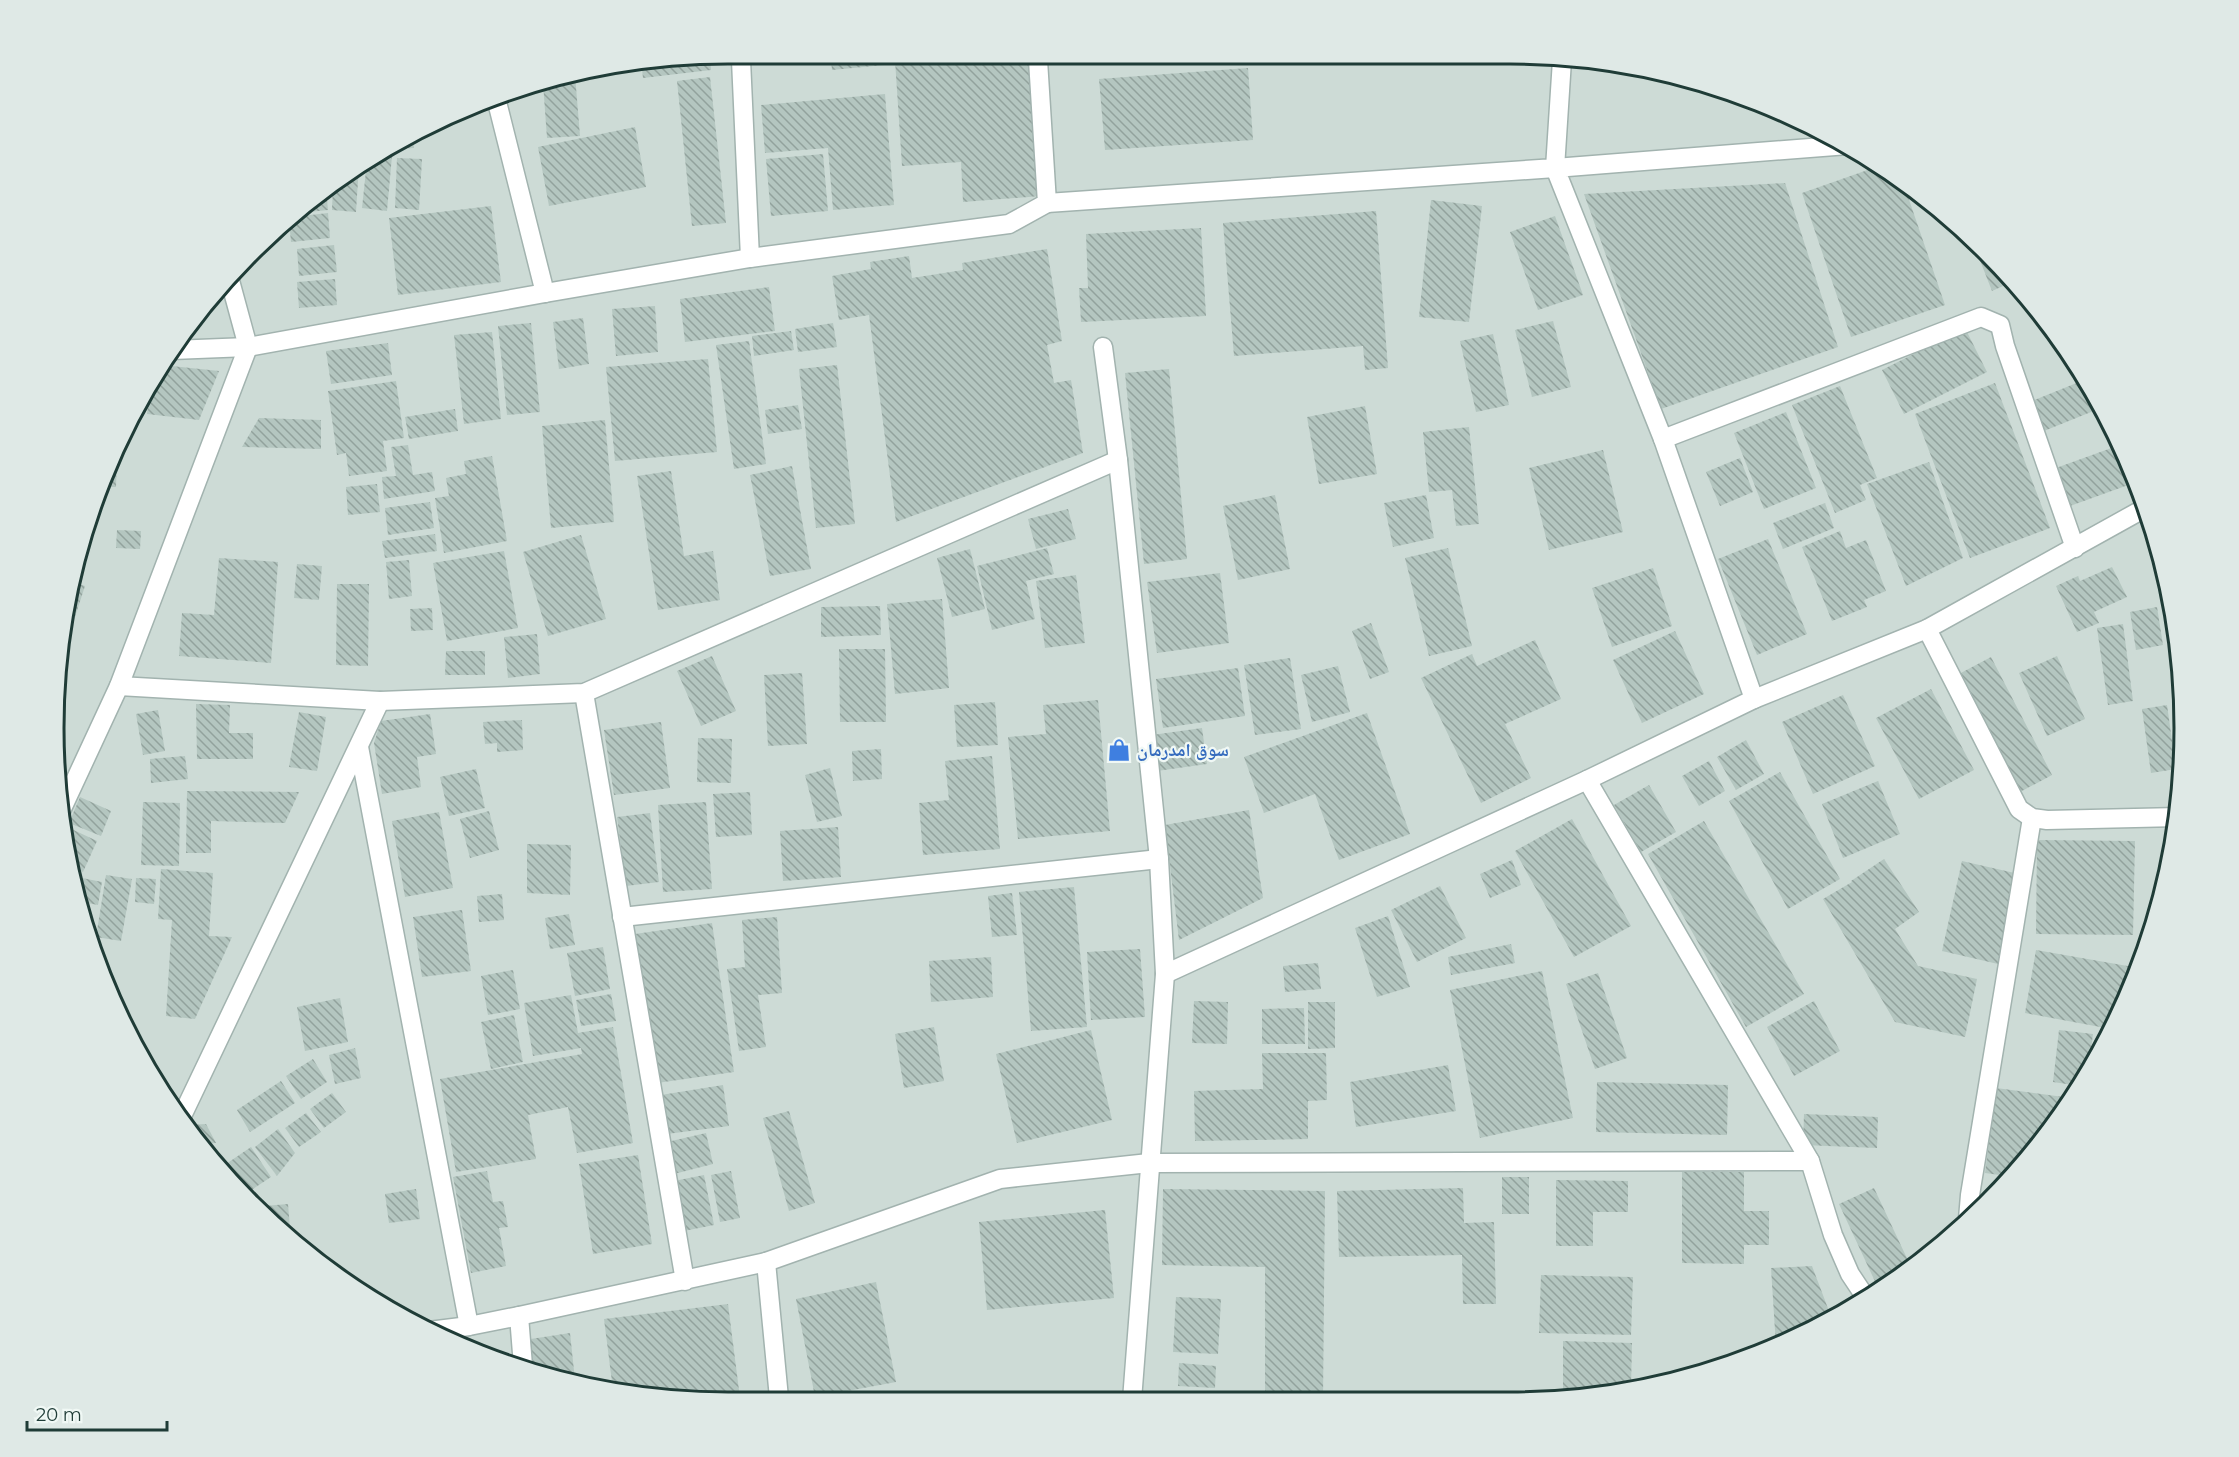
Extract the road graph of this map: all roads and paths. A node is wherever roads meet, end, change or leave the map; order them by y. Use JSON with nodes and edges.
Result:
{"nodes":[{"id":1,"x":741,"y":64,"type":"edge"},
{"id":2,"x":1038,"y":64,"type":"edge"},
{"id":3,"x":1562,"y":67,"type":"edge"},
{"id":4,"x":498,"y":106,"type":"edge"},
{"id":5,"x":1830,"y":146,"type":"edge"},
{"id":6,"x":1555,"y":168,"type":"junction"},
{"id":7,"x":1047,"y":203,"type":"junction"},
{"id":8,"x":750,"y":258,"type":"junction"},
{"id":9,"x":232,"y":288,"type":"edge"},
{"id":10,"x":545,"y":293,"type":"junction"},
{"id":11,"x":248,"y":347,"type":"junction"},
{"id":12,"x":1103,"y":347,"type":"dead end"},
{"id":13,"x":184,"y":350,"type":"edge"},
{"id":14,"x":1663,"y":439,"type":"junction"},
{"id":15,"x":1119,"y":460,"type":"junction"},
{"id":16,"x":2138,"y":512,"type":"edge"},
{"id":17,"x":2075,"y":548,"type":"junction"},
{"id":18,"x":1927,"y":629,"type":"junction"},
{"id":19,"x":119,"y":686,"type":"junction"},
{"id":20,"x":584,"y":693,"type":"junction"},
{"id":21,"x":1754,"y":699,"type":"junction"},
{"id":22,"x":380,"y":701,"type":"junction"},
{"id":23,"x":359,"y":747,"type":"junction"},
{"id":24,"x":1587,"y":780,"type":"junction"},
{"id":25,"x":68,"y":795,"type":"edge"},
{"id":26,"x":2169,"y":817,"type":"edge"},
{"id":27,"x":2032,"y":818,"type":"junction"},
{"id":28,"x":1159,"y":859,"type":"junction"},
{"id":29,"x":622,"y":917,"type":"junction"},
{"id":30,"x":1165,"y":974,"type":"junction"},
{"id":31,"x":185,"y":1110,"type":"edge"},
{"id":32,"x":1810,"y":1161,"type":"junction"},
{"id":33,"x":1149,"y":1163,"type":"junction"},
{"id":34,"x":1969,"y":1208,"type":"edge"},
{"id":35,"x":766,"y":1262,"type":"junction"},
{"id":36,"x":686,"y":1281,"type":"junction"},
{"id":37,"x":1862,"y":1292,"type":"edge"},
{"id":38,"x":519,"y":1316,"type":"junction"},
{"id":39,"x":469,"y":1326,"type":"junction"},
{"id":40,"x":446,"y":1329,"type":"edge"},
{"id":41,"x":522,"y":1359,"type":"edge"},
{"id":42,"x":777,"y":1392,"type":"edge"},
{"id":43,"x":1133,"y":1392,"type":"edge"}],
"edges":[{"from":1,"to":8,"type":"street"},
{"from":2,"to":7,"type":"street"},
{"from":3,"to":6,"type":"street"},
{"from":4,"to":10,"type":"street"},
{"from":5,"to":6,"type":"street"},
{"from":6,"to":7,"type":"street"},
{"from":6,"to":14,"type":"street"},
{"from":7,"to":8,"type":"street"},
{"from":8,"to":10,"type":"street"},
{"from":9,"to":11,"type":"street"},
{"from":10,"to":11,"type":"street"},
{"from":11,"to":13,"type":"street"},
{"from":11,"to":19,"type":"street"},
{"from":12,"to":15,"type":"street"},
{"from":14,"to":17,"type":"street"},
{"from":14,"to":21,"type":"street"},
{"from":15,"to":20,"type":"street"},
{"from":15,"to":28,"type":"street"},
{"from":16,"to":17,"type":"street"},
{"from":17,"to":18,"type":"street"},
{"from":18,"to":21,"type":"street"},
{"from":18,"to":27,"type":"street"},
{"from":19,"to":22,"type":"street"},
{"from":19,"to":25,"type":"street"},
{"from":20,"to":22,"type":"street"},
{"from":20,"to":29,"type":"street"},
{"from":21,"to":24,"type":"street"},
{"from":22,"to":23,"type":"street"},
{"from":23,"to":31,"type":"street"},
{"from":23,"to":39,"type":"street"},
{"from":24,"to":30,"type":"street"},
{"from":24,"to":32,"type":"street"},
{"from":26,"to":27,"type":"street"},
{"from":27,"to":34,"type":"street"},
{"from":28,"to":29,"type":"street"},
{"from":28,"to":30,"type":"street"},
{"from":29,"to":36,"type":"street"},
{"from":30,"to":33,"type":"street"},
{"from":32,"to":33,"type":"street"},
{"from":32,"to":37,"type":"street"},
{"from":33,"to":35,"type":"street"},
{"from":33,"to":43,"type":"street"},
{"from":35,"to":36,"type":"street"},
{"from":35,"to":42,"type":"street"},
{"from":36,"to":38,"type":"street"},
{"from":38,"to":39,"type":"street"},
{"from":38,"to":41,"type":"street"},
{"from":39,"to":40,"type":"street"}]}
